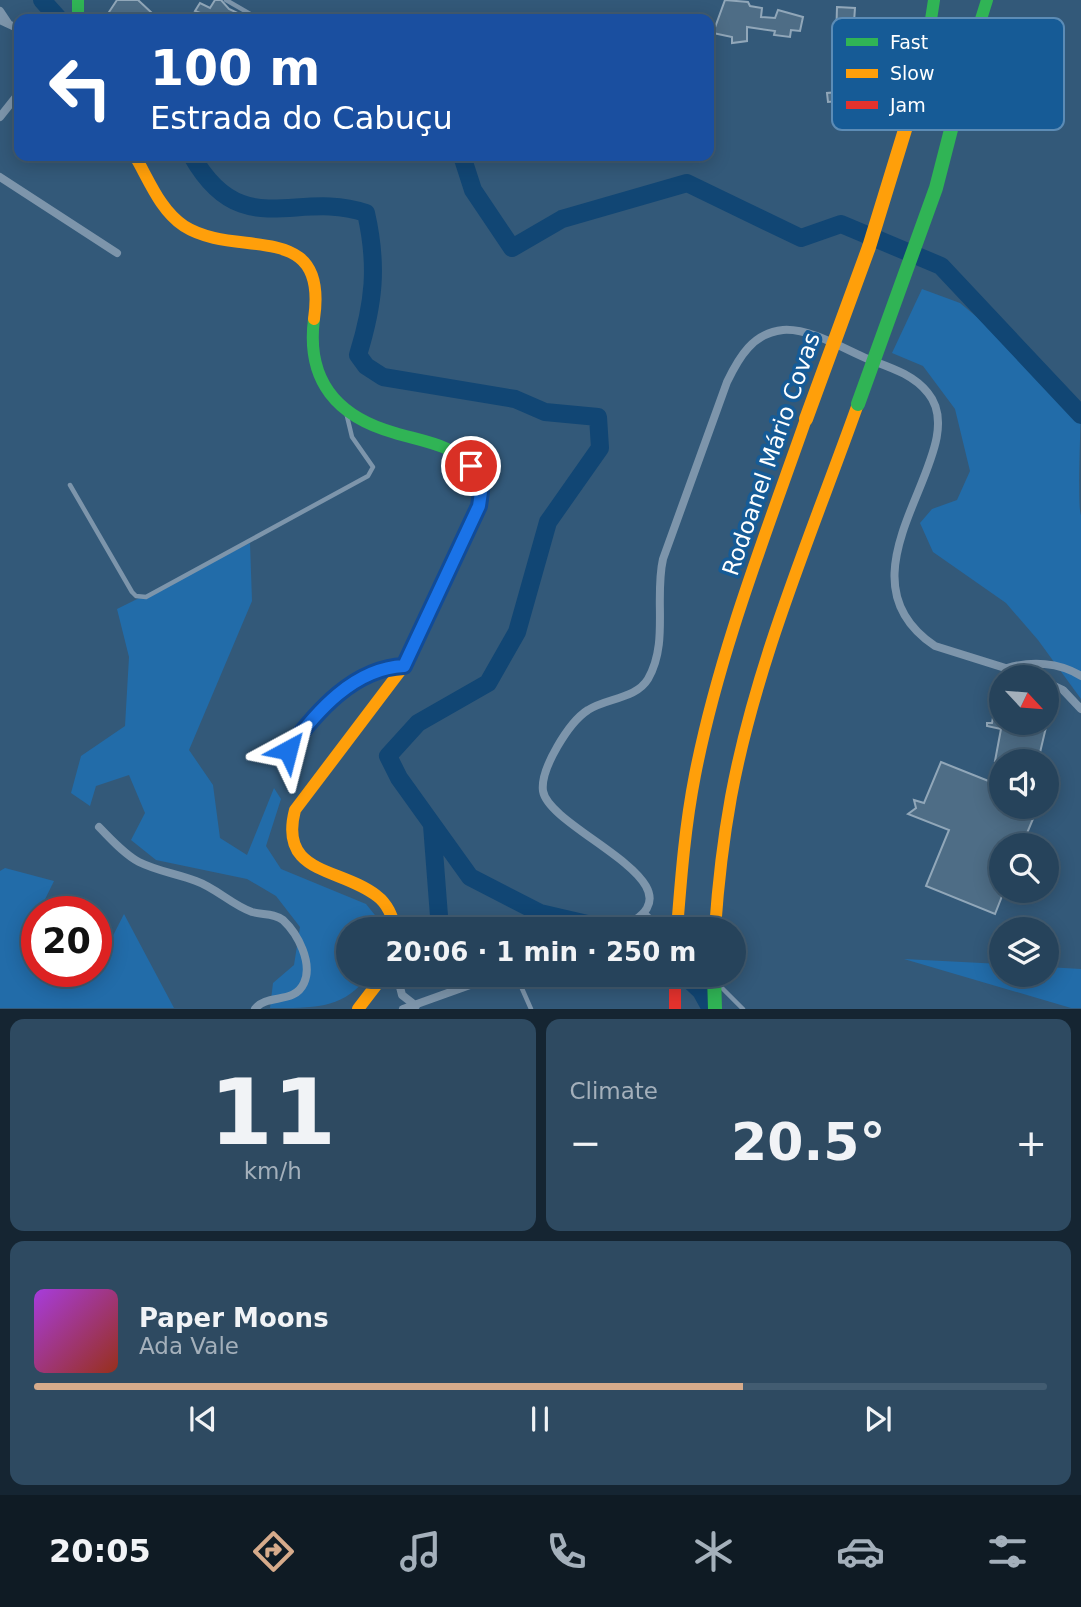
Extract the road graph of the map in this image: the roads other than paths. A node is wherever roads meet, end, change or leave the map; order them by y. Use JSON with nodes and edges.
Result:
{"nodes":[{"id":1,"x":226,"y":0,"type":"edge"},
{"id":2,"x":934,"y":0,"type":"edge"},
{"id":3,"x":987,"y":0,"type":"edge"},
{"id":4,"x":0,"y":11,"type":"edge"},
{"id":5,"x":250,"y":14,"type":"edge"},
{"id":6,"x":931,"y":18,"type":"edge"},
{"id":7,"x":981,"y":18,"type":"edge"},
{"id":8,"x":4,"y":22,"type":"edge"},
{"id":9,"x":14,"y":99,"type":"edge"},
{"id":10,"x":0,"y":117,"type":"edge"},
{"id":11,"x":905,"y":130,"type":"edge"},
{"id":12,"x":951,"y":130,"type":"edge"},
{"id":13,"x":138,"y":161,"type":"edge"},
{"id":14,"x":0,"y":177,"type":"edge"},
{"id":15,"x":117,"y":253,"type":"dead end"},
{"id":16,"x":346,"y":409,"type":"junction"},
{"id":17,"x":70,"y":485,"type":"dead end"},
{"id":18,"x":997,"y":665,"type":"edge"},
{"id":19,"x":1017,"y":665,"type":"edge"},
{"id":20,"x":1046,"y":665,"type":"edge"},
{"id":21,"x":404,"y":666,"type":"junction"},
{"id":22,"x":1059,"y":669,"type":"edge"},
{"id":23,"x":1081,"y":676,"type":"edge"},
{"id":24,"x":1059,"y":689,"type":"edge"},
{"id":25,"x":1081,"y":709,"type":"edge"},
{"id":26,"x":278,"y":764,"type":"dead end"},
{"id":27,"x":99,"y":827,"type":"dead end"},
{"id":28,"x":644,"y":912,"type":"junction"},
{"id":29,"x":390,"y":917,"type":"edge"},
{"id":30,"x":637,"y":917,"type":"edge"},
{"id":31,"x":649,"y":917,"type":"edge"},
{"id":32,"x":678,"y":917,"type":"edge"},
{"id":33,"x":716,"y":917,"type":"edge"},
{"id":34,"x":376,"y":987,"type":"edge"},
{"id":35,"x":400,"y":987,"type":"edge"},
{"id":36,"x":466,"y":987,"type":"edge"},
{"id":37,"x":521,"y":987,"type":"edge"},
{"id":38,"x":676,"y":987,"type":"edge"},
{"id":39,"x":715,"y":987,"type":"edge"},
{"id":40,"x":720,"y":987,"type":"edge"},
{"id":41,"x":416,"y":1006,"type":"junction"},
{"id":42,"x":255,"y":1009,"type":"edge"},
{"id":43,"x":358,"y":1009,"type":"edge"},
{"id":44,"x":403,"y":1009,"type":"edge"},
{"id":45,"x":531,"y":1009,"type":"edge"},
{"id":46,"x":675,"y":1009,"type":"edge"},
{"id":47,"x":715,"y":1009,"type":"edge"},
{"id":48,"x":743,"y":1009,"type":"edge"}],
"edges":[{"from":1,"to":5,"type":"lane"},
{"from":2,"to":6,"type":"main road","name":"Rodoanel Mário Covas","bridge":true},
{"from":3,"to":7,"type":"main road","bridge":true},
{"from":4,"to":8,"type":"street"},
{"from":9,"to":10,"type":"street"},
{"from":11,"to":32,"type":"main road","name":"Rodoanel Mário Covas","bridge":true},
{"from":12,"to":33,"type":"main road","bridge":true},
{"from":13,"to":16,"type":"main road"},
{"from":14,"to":15,"type":"street"},
{"from":16,"to":17,"type":"lane"},
{"from":16,"to":21,"type":"main road"},
{"from":18,"to":28,"type":"street"},
{"from":19,"to":20,"type":"street"},
{"from":21,"to":26,"type":"lane"},
{"from":21,"to":29,"type":"main road"},
{"from":22,"to":23,"type":"street"},
{"from":24,"to":25,"type":"street"},
{"from":27,"to":42,"type":"street"},
{"from":28,"to":30,"type":"street"},
{"from":28,"to":31,"type":"lane"},
{"from":34,"to":43,"type":"main road"},
{"from":35,"to":41,"type":"street"},
{"from":36,"to":41,"type":"street"},
{"from":37,"to":45,"type":"lane"},
{"from":38,"to":46,"type":"main road"},
{"from":39,"to":47,"type":"main road","bridge":true},
{"from":40,"to":48,"type":"lane"},
{"from":41,"to":44,"type":"street"}]}
